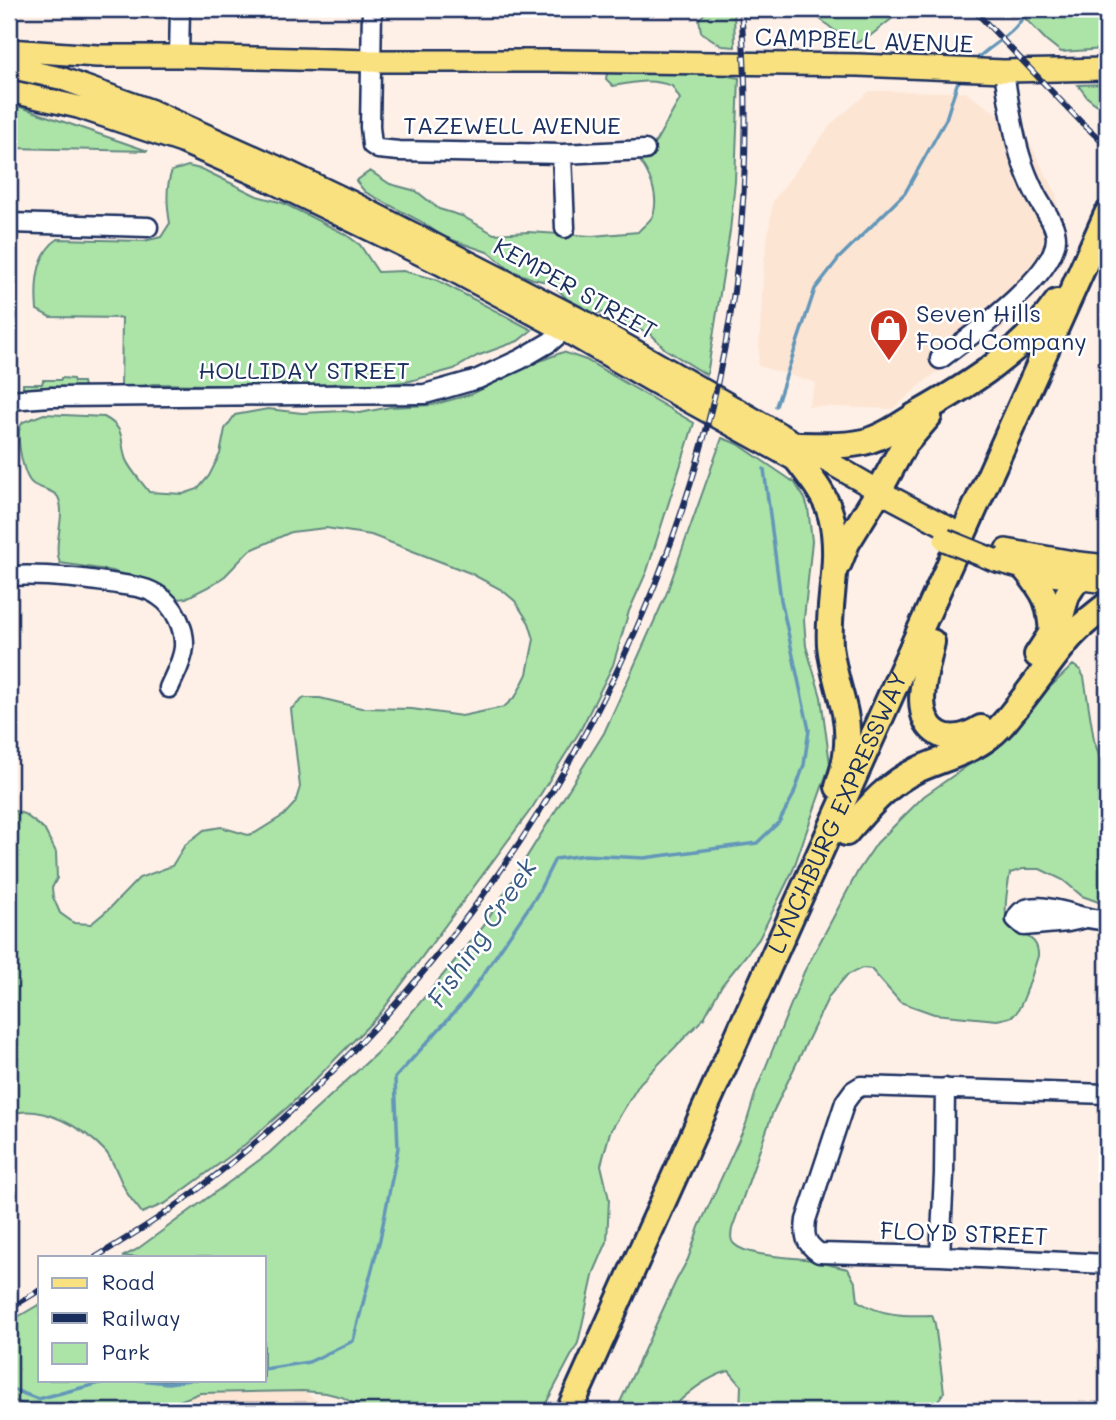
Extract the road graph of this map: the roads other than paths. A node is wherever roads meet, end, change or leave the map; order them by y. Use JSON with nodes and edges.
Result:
{"nodes":[{"id":1,"x":180,"y":9,"type":"edge"},
{"id":2,"x":372,"y":9,"type":"edge"},
{"id":3,"x":9,"y":50,"type":"edge"},
{"id":4,"x":74,"y":55,"type":"junction"},
{"id":5,"x":179,"y":56,"type":"junction"},
{"id":6,"x":371,"y":61,"type":"junction"},
{"id":7,"x":9,"y":67,"type":"edge"},
{"id":8,"x":1107,"y":69,"type":"edge"},
{"id":9,"x":996,"y":71,"type":"junction"},
{"id":10,"x":60,"y":78,"type":"junction"},
{"id":11,"x":9,"y":91,"type":"edge"},
{"id":12,"x":52,"y":101,"type":"junction"},
{"id":13,"x":645,"y":150,"type":"dead end"},
{"id":14,"x":562,"y":154,"type":"junction"},
{"id":15,"x":1107,"y":214,"type":"edge"},
{"id":16,"x":9,"y":223,"type":"edge"},
{"id":17,"x":148,"y":227,"type":"dead end"},
{"id":18,"x":565,"y":228,"type":"dead end"},
{"id":19,"x":1098,"y":253,"type":"edge"},
{"id":20,"x":574,"y":325,"type":"junction"},
{"id":21,"x":940,"y":359,"type":"dead end"},
{"id":22,"x":947,"y":397,"type":"junction"},
{"id":23,"x":9,"y":400,"type":"edge"},
{"id":24,"x":799,"y":453,"type":"junction"},
{"id":25,"x":875,"y":497,"type":"junction"},
{"id":26,"x":996,"y":554,"type":"junction"},
{"id":27,"x":1107,"y":565,"type":"edge"},
{"id":28,"x":1026,"y":570,"type":"junction"},
{"id":29,"x":1078,"y":571,"type":"junction"},
{"id":30,"x":834,"y":574,"type":"junction"},
{"id":31,"x":9,"y":576,"type":"edge"},
{"id":32,"x":1107,"y":582,"type":"edge"},
{"id":33,"x":1107,"y":605,"type":"edge"},
{"id":34,"x":1058,"y":638,"type":"junction"},
{"id":35,"x":932,"y":642,"type":"junction"},
{"id":36,"x":169,"y":688,"type":"dead end"},
{"id":37,"x":846,"y":833,"type":"junction"},
{"id":38,"x":810,"y":876,"type":"junction"},
{"id":39,"x":1086,"y":918,"type":"dead end"},
{"id":40,"x":1107,"y":921,"type":"edge"},
{"id":41,"x":945,"y":1088,"type":"junction"},
{"id":42,"x":1107,"y":1094,"type":"edge"},
{"id":43,"x":940,"y":1256,"type":"junction"},
{"id":44,"x":1107,"y":1264,"type":"edge"},
{"id":45,"x":569,"y":1411,"type":"edge"},
{"id":46,"x":585,"y":1411,"type":"edge"}],
"edges":[{"from":1,"to":5,"type":"street"},
{"from":2,"to":6,"type":"street"},
{"from":3,"to":4,"type":"main road","name":"CAMPBELL AVENUE"},
{"from":4,"to":5,"type":"main road","name":"CAMPBELL AVENUE"},
{"from":4,"to":10,"type":"main road"},
{"from":5,"to":6,"type":"main road","name":"CAMPBELL AVENUE"},
{"from":6,"to":9,"type":"main road","name":"CAMPBELL AVENUE"},
{"from":6,"to":14,"type":"street","name":"TAZEWELL AVENUE"},
{"from":7,"to":10,"type":"main road","name":"KEMPER STREET"},
{"from":8,"to":9,"type":"main road","name":"CAMPBELL AVENUE"},
{"from":9,"to":21,"type":"street"},
{"from":10,"to":12,"type":"main road"},
{"from":10,"to":20,"type":"main road","name":"KEMPER STREET"},
{"from":11,"to":12,"type":"main road"},
{"from":12,"to":20,"type":"main road","name":"KEMPER STREET"},
{"from":13,"to":14,"type":"street","name":"TAZEWELL AVENUE"},
{"from":14,"to":18,"type":"street"},
{"from":15,"to":19,"type":"highway","name":"LYNCHBURG EXPRESSWAY"},
{"from":16,"to":17,"type":"street"},
{"from":19,"to":22,"type":"highway"},
{"from":19,"to":35,"type":"highway","name":"LYNCHBURG EXPRESSWAY"},
{"from":19,"to":38,"type":"highway","name":"LYNCHBURG EXPRESSWAY"},
{"from":20,"to":23,"type":"street","name":"HOLLIDAY STREET"},
{"from":20,"to":24,"type":"main road","name":"KEMPER STREET"},
{"from":22,"to":24,"type":"highway"},
{"from":22,"to":25,"type":"highway"},
{"from":24,"to":25,"type":"main road","name":"KEMPER STREET"},
{"from":24,"to":30,"type":"highway"},
{"from":25,"to":26,"type":"main road","name":"KEMPER STREET"},
{"from":25,"to":30,"type":"highway"},
{"from":26,"to":28,"type":"main road","name":"KEMPER STREET"},
{"from":26,"to":29,"type":"main road","name":"KEMPER STREET"},
{"from":27,"to":29,"type":"main road","name":"KEMPER STREET"},
{"from":28,"to":29,"type":"main road","name":"KEMPER STREET"},
{"from":28,"to":34,"type":"highway"},
{"from":29,"to":32,"type":"main road","name":"KEMPER STREET"},
{"from":29,"to":34,"type":"highway"},
{"from":30,"to":38,"type":"highway"},
{"from":31,"to":36,"type":"street"},
{"from":33,"to":34,"type":"highway"},
{"from":34,"to":35,"type":"highway"},
{"from":34,"to":37,"type":"highway"},
{"from":35,"to":37,"type":"highway","name":"LYNCHBURG EXPRESSWAY"},
{"from":37,"to":46,"type":"highway","name":"LYNCHBURG EXPRESSWAY"},
{"from":38,"to":45,"type":"highway","name":"LYNCHBURG EXPRESSWAY"},
{"from":39,"to":40,"type":"street"},
{"from":41,"to":42,"type":"street"},
{"from":41,"to":43,"type":"street"},
{"from":41,"to":43,"type":"street","name":"FLOYD STREET"},
{"from":43,"to":44,"type":"street","name":"FLOYD STREET"}]}
